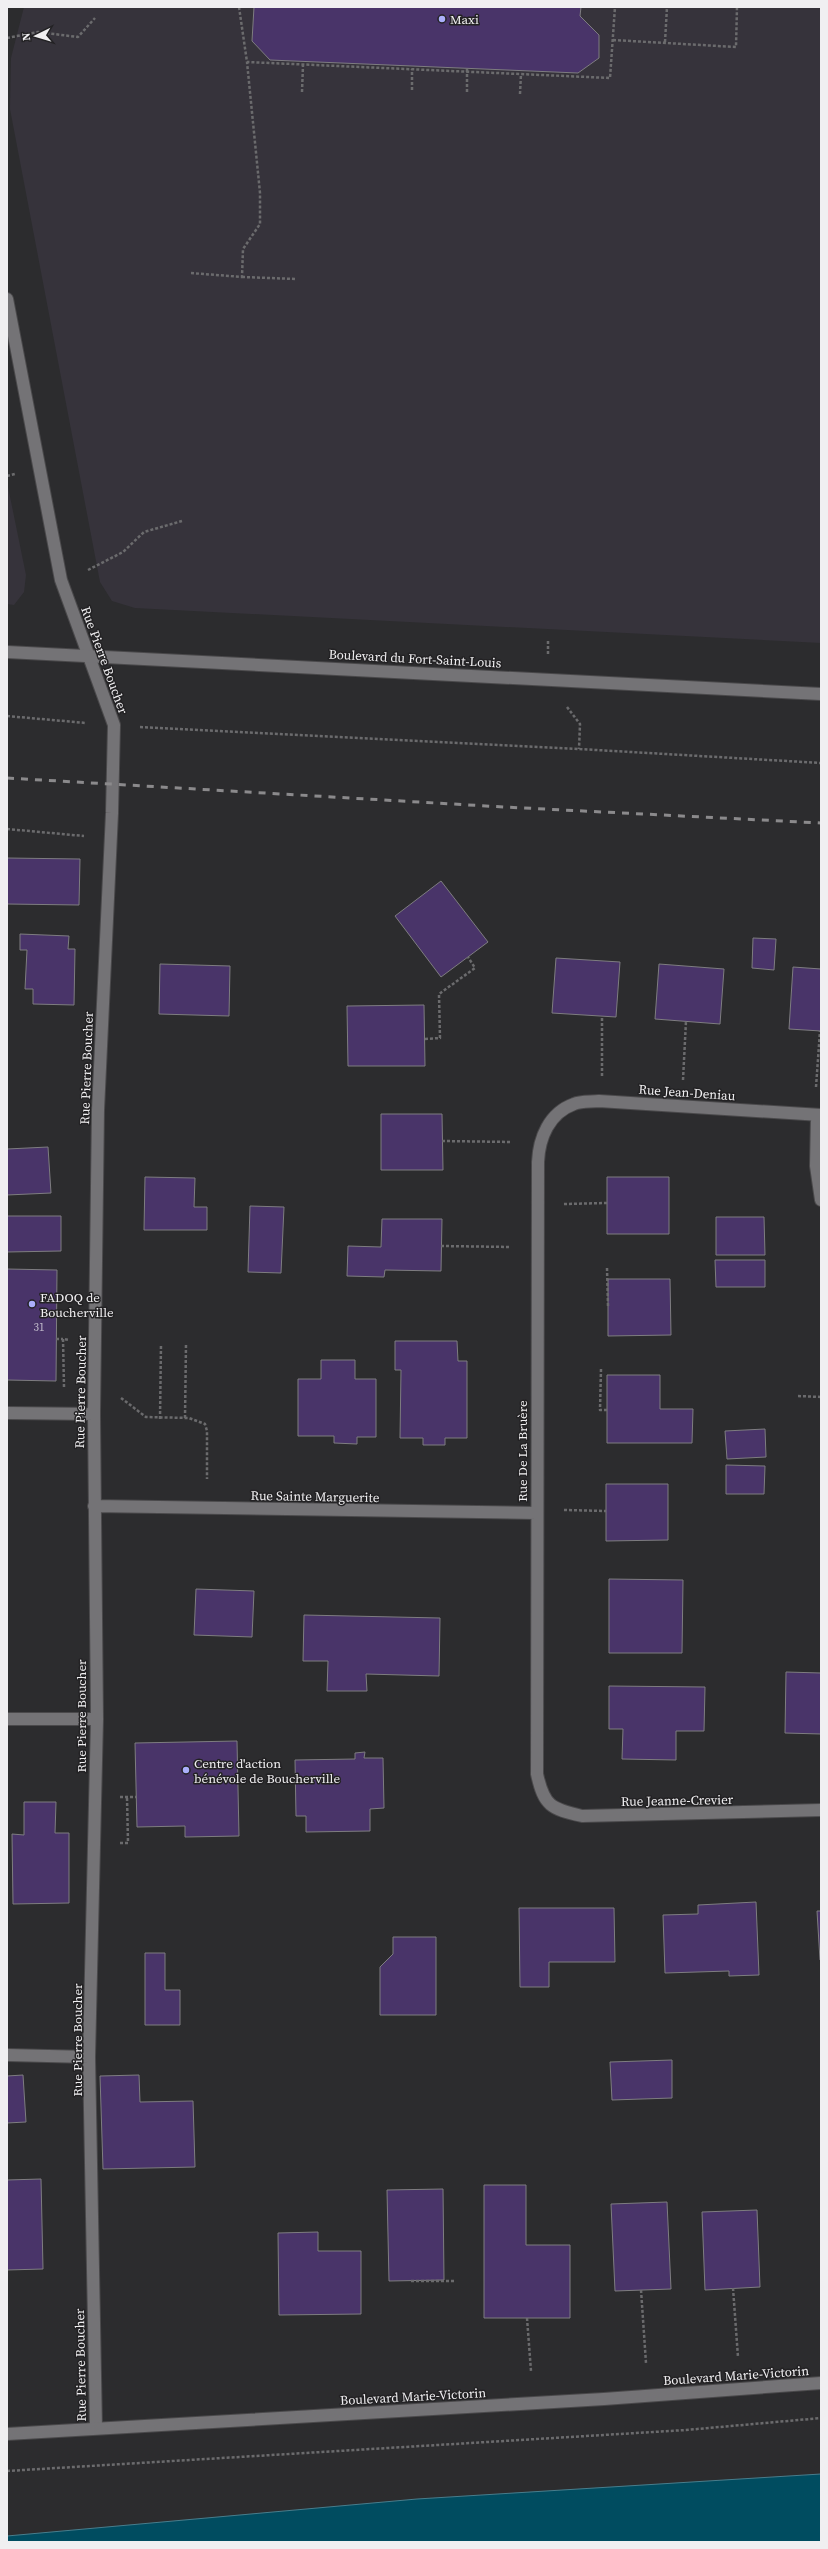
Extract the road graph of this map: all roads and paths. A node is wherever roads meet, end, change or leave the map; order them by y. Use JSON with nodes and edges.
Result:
{"nodes":[{"id":1,"x":239,"y":7,"type":"edge"},
{"id":2,"x":615,"y":7,"type":"edge"},
{"id":3,"x":667,"y":7,"type":"edge"},
{"id":4,"x":737,"y":7,"type":"edge"},
{"id":5,"x":95,"y":18,"type":"dead end"},
{"id":6,"x":7,"y":38,"type":"edge"},
{"id":7,"x":613,"y":40,"type":"junction"},
{"id":8,"x":665,"y":43,"type":"junction"},
{"id":9,"x":247,"y":62,"type":"junction"},
{"id":10,"x":303,"y":65,"type":"junction"},
{"id":11,"x":412,"y":69,"type":"junction"},
{"id":12,"x":467,"y":70,"type":"junction"},
{"id":13,"x":521,"y":74,"type":"junction"},
{"id":14,"x":412,"y":90,"type":"dead end"},
{"id":15,"x":302,"y":92,"type":"dead end"},
{"id":16,"x":467,"y":92,"type":"dead end"},
{"id":17,"x":520,"y":94,"type":"dead end"},
{"id":18,"x":191,"y":273,"type":"dead end"},
{"id":19,"x":242,"y":277,"type":"junction"},
{"id":20,"x":296,"y":279,"type":"dead end"},
{"id":21,"x":7,"y":299,"type":"edge"},
{"id":22,"x":15,"y":474,"type":"dead end"},
{"id":23,"x":7,"y":476,"type":"edge"},
{"id":24,"x":182,"y":520,"type":"dead end"},
{"id":25,"x":88,"y":570,"type":"dead end"},
{"id":26,"x":7,"y":652,"type":"edge"},
{"id":27,"x":89,"y":656,"type":"junction"},
{"id":28,"x":821,"y":694,"type":"edge"},
{"id":29,"x":7,"y":716,"type":"edge"},
{"id":30,"x":76,"y":723,"type":"dead end"},
{"id":31,"x":580,"y":724,"type":"dead end"},
{"id":32,"x":147,"y":728,"type":"dead end"},
{"id":33,"x":579,"y":749,"type":"junction"},
{"id":34,"x":821,"y":764,"type":"edge"},
{"id":35,"x":7,"y":829,"type":"edge"},
{"id":36,"x":92,"y":837,"type":"dead end"},
{"id":37,"x":468,"y":957,"type":"dead end"},
{"id":38,"x":602,"y":1016,"type":"dead end"},
{"id":39,"x":686,"y":1021,"type":"dead end"},
{"id":40,"x":820,"y":1031,"type":"dead end"},
{"id":41,"x":425,"y":1039,"type":"dead end"},
{"id":42,"x":602,"y":1076,"type":"dead end"},
{"id":43,"x":683,"y":1080,"type":"dead end"},
{"id":44,"x":816,"y":1087,"type":"dead end"},
{"id":45,"x":558,"y":1113,"type":"joint"},
{"id":46,"x":819,"y":1115,"type":"edge"},
{"id":47,"x":442,"y":1141,"type":"dead end"},
{"id":48,"x":512,"y":1142,"type":"dead end"},
{"id":49,"x":821,"y":1200,"type":"edge"},
{"id":50,"x":607,"y":1203,"type":"dead end"},
{"id":51,"x":564,"y":1204,"type":"dead end"},
{"id":52,"x":442,"y":1246,"type":"dead end"},
{"id":53,"x":510,"y":1247,"type":"dead end"},
{"id":54,"x":607,"y":1268,"type":"dead end"},
{"id":55,"x":608,"y":1306,"type":"dead end"},
{"id":56,"x":56,"y":1339,"type":"dead end"},
{"id":57,"x":63,"y":1339,"type":"junction"},
{"id":58,"x":71,"y":1340,"type":"dead end"},
{"id":59,"x":161,"y":1344,"type":"dead end"},
{"id":60,"x":186,"y":1344,"type":"dead end"},
{"id":61,"x":601,"y":1369,"type":"dead end"},
{"id":62,"x":64,"y":1388,"type":"dead end"},
{"id":63,"x":118,"y":1396,"type":"dead end"},
{"id":64,"x":798,"y":1396,"type":"dead end"},
{"id":65,"x":821,"y":1397,"type":"edge"},
{"id":66,"x":606,"y":1410,"type":"dead end"},
{"id":67,"x":7,"y":1413,"type":"edge"},
{"id":68,"x":94,"y":1414,"type":"junction"},
{"id":69,"x":185,"y":1418,"type":"junction"},
{"id":70,"x":160,"y":1419,"type":"junction"},
{"id":71,"x":207,"y":1479,"type":"dead end"},
{"id":72,"x":94,"y":1506,"type":"junction"},
{"id":73,"x":563,"y":1510,"type":"dead end"},
{"id":74,"x":606,"y":1511,"type":"dead end"},
{"id":75,"x":536,"y":1512,"type":"junction"},
{"id":76,"x":97,"y":1718,"type":"junction"},
{"id":77,"x":7,"y":1719,"type":"edge"},
{"id":78,"x":541,"y":1794,"type":"joint"},
{"id":79,"x":821,"y":1810,"type":"edge"},
{"id":80,"x":7,"y":2055,"type":"edge"},
{"id":81,"x":89,"y":2057,"type":"junction"},
{"id":82,"x":411,"y":2281,"type":"dead end"},
{"id":83,"x":454,"y":2281,"type":"dead end"},
{"id":84,"x":733,"y":2288,"type":"dead end"},
{"id":85,"x":641,"y":2290,"type":"dead end"},
{"id":86,"x":527,"y":2318,"type":"dead end"},
{"id":87,"x":738,"y":2357,"type":"dead end"},
{"id":88,"x":646,"y":2363,"type":"dead end"},
{"id":89,"x":531,"y":2370,"type":"dead end"},
{"id":90,"x":821,"y":2383,"type":"edge"},
{"id":91,"x":821,"y":2418,"type":"edge"},
{"id":92,"x":96,"y":2428,"type":"junction"},
{"id":93,"x":7,"y":2434,"type":"edge"},
{"id":94,"x":7,"y":2471,"type":"edge"}],
"edges":[{"from":1,"to":9,"type":"path"},
{"from":2,"to":7,"type":"path"},
{"from":3,"to":8,"type":"path"},
{"from":4,"to":8,"type":"path"},
{"from":5,"to":6,"type":"path"},
{"from":7,"to":8,"type":"path"},
{"from":7,"to":13,"type":"path"},
{"from":9,"to":10,"type":"path"},
{"from":9,"to":19,"type":"path"},
{"from":10,"to":11,"type":"path"},
{"from":10,"to":15,"type":"path"},
{"from":11,"to":12,"type":"path"},
{"from":11,"to":14,"type":"path"},
{"from":12,"to":13,"type":"path"},
{"from":12,"to":16,"type":"path"},
{"from":13,"to":17,"type":"path"},
{"from":18,"to":19,"type":"path"},
{"from":19,"to":20,"type":"path"},
{"from":21,"to":27,"type":"street","name":"Rue Pierre Boucher"},
{"from":22,"to":23,"type":"path"},
{"from":24,"to":25,"type":"path"},
{"from":26,"to":27,"type":"street","name":"Boulevard du Fort-Saint-Louis"},
{"from":27,"to":28,"type":"street","name":"Boulevard du Fort-Saint-Louis"},
{"from":27,"to":68,"type":"street","name":"Rue Pierre Boucher"},
{"from":29,"to":30,"type":"path"},
{"from":31,"to":33,"type":"path"},
{"from":32,"to":33,"type":"path"},
{"from":33,"to":34,"type":"path"},
{"from":35,"to":36,"type":"path"},
{"from":37,"to":41,"type":"path"},
{"from":38,"to":42,"type":"path"},
{"from":39,"to":43,"type":"path"},
{"from":40,"to":44,"type":"path"},
{"from":45,"to":46,"type":"street","name":"Rue Jean-Deniau"},
{"from":45,"to":75,"type":"street","name":"Rue De La Bruère"},
{"from":46,"to":49,"type":"street","name":"Rue Jean-Deniau"},
{"from":47,"to":48,"type":"path"},
{"from":50,"to":51,"type":"path"},
{"from":52,"to":53,"type":"path"},
{"from":54,"to":55,"type":"path"},
{"from":56,"to":57,"type":"path"},
{"from":57,"to":58,"type":"path"},
{"from":57,"to":62,"type":"path"},
{"from":59,"to":70,"type":"path"},
{"from":60,"to":69,"type":"path"},
{"from":61,"to":66,"type":"path"},
{"from":63,"to":70,"type":"path"},
{"from":64,"to":65,"type":"path"},
{"from":67,"to":68,"type":"street"},
{"from":68,"to":72,"type":"street","name":"Rue Pierre Boucher"},
{"from":69,"to":70,"type":"path"},
{"from":69,"to":71,"type":"path"},
{"from":72,"to":75,"type":"street","name":"Rue Sainte Marguerite"},
{"from":72,"to":76,"type":"street","name":"Rue Pierre Boucher"},
{"from":73,"to":74,"type":"path"},
{"from":75,"to":78,"type":"street","name":"Rue De La Bruère"},
{"from":76,"to":77,"type":"street"},
{"from":76,"to":81,"type":"street","name":"Rue Pierre Boucher"},
{"from":78,"to":79,"type":"street","name":"Rue Jeanne-Crevier"},
{"from":80,"to":81,"type":"street"},
{"from":81,"to":92,"type":"street","name":"Rue Pierre Boucher"},
{"from":82,"to":83,"type":"path"},
{"from":84,"to":87,"type":"path"},
{"from":85,"to":88,"type":"path"},
{"from":86,"to":89,"type":"path"},
{"from":90,"to":92,"type":"street","name":"Boulevard Marie-Victorin"},
{"from":91,"to":94,"type":"path"},
{"from":92,"to":93,"type":"street","name":"Boulevard Marie-Victorin"}]}
